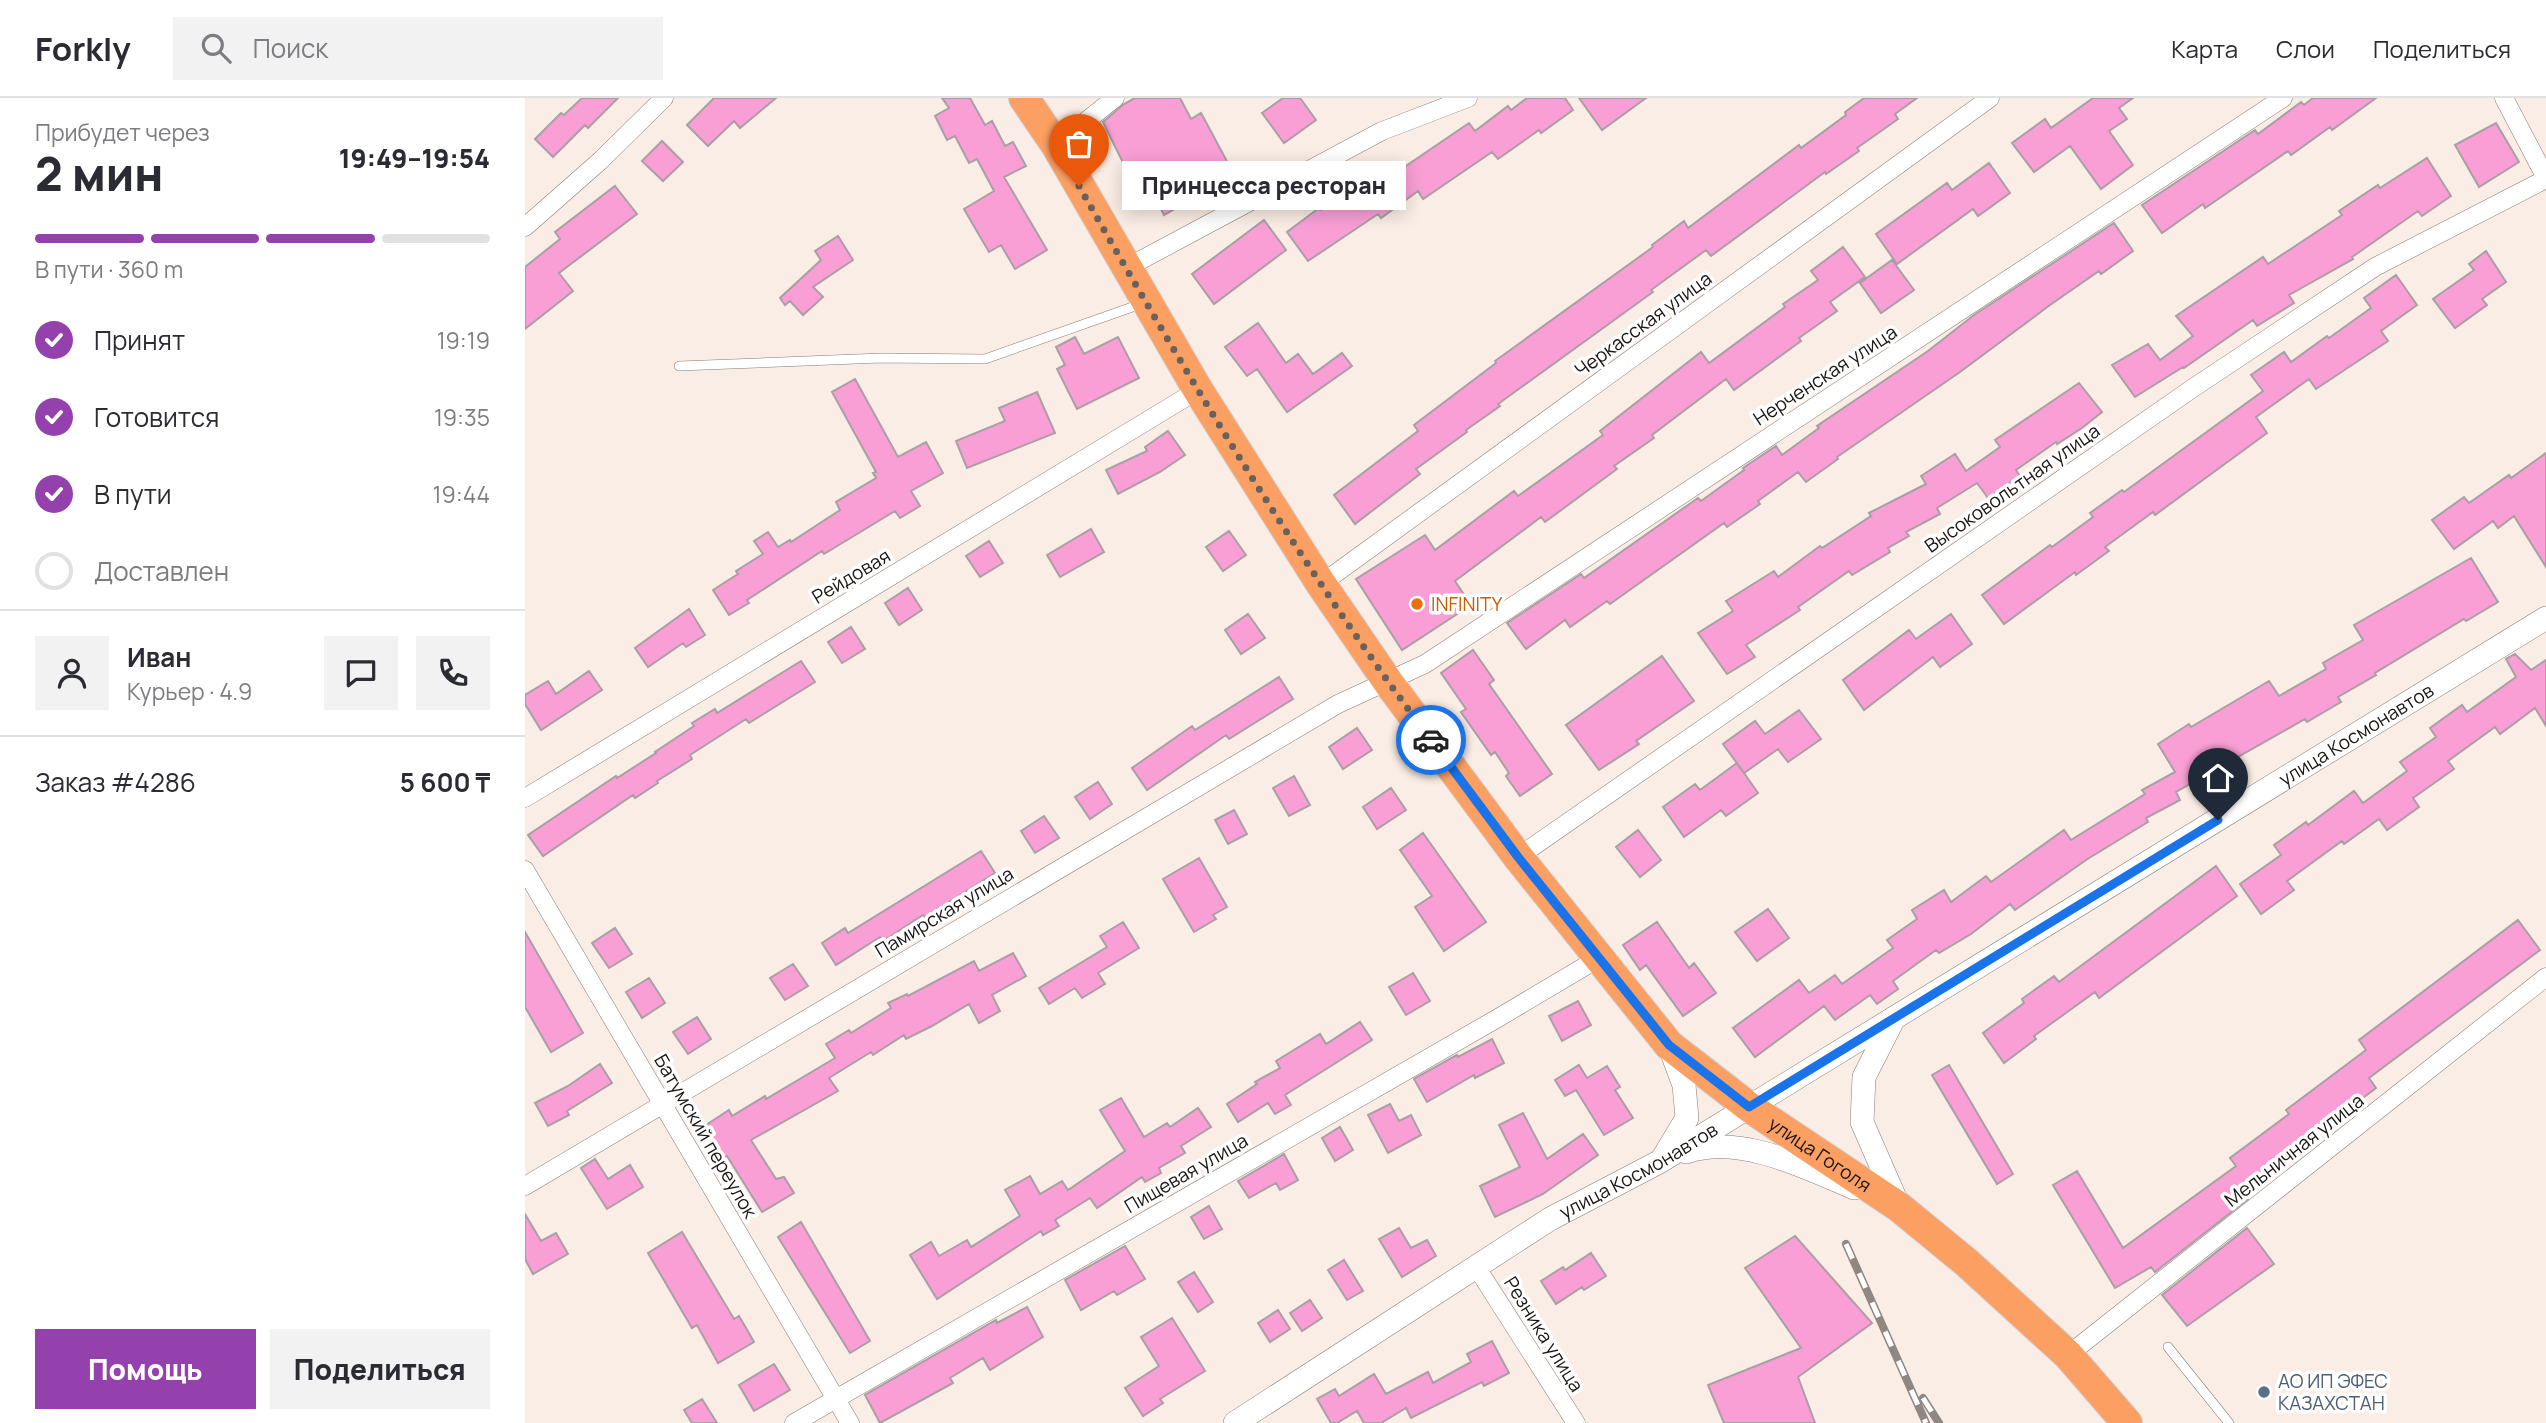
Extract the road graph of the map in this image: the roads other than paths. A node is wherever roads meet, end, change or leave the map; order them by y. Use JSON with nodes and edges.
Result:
{"nodes":[{"id":1,"x":664,"y":98,"type":"edge"},
{"id":2,"x":1024,"y":98,"type":"edge"},
{"id":3,"x":1115,"y":98,"type":"edge"},
{"id":4,"x":1468,"y":98,"type":"edge"},
{"id":5,"x":1990,"y":98,"type":"edge"},
{"id":6,"x":2283,"y":98,"type":"edge"},
{"id":7,"x":2504,"y":98,"type":"edge"},
{"id":8,"x":1056,"y":145,"type":"junction"},
{"id":9,"x":2546,"y":179,"type":"edge"},
{"id":10,"x":525,"y":227,"type":"edge"},
{"id":11,"x":1126,"y":268,"type":"junction"},
{"id":12,"x":1146,"y":303,"type":"junction"},
{"id":13,"x":678,"y":366,"type":"dead end"},
{"id":14,"x":1198,"y":390,"type":"junction"},
{"id":15,"x":1321,"y":584,"type":"junction"},
{"id":16,"x":2546,"y":618,"type":"edge"},
{"id":17,"x":1388,"y":682,"type":"junction"},
{"id":18,"x":525,"y":798,"type":"edge"},
{"id":19,"x":1518,"y":857,"type":"junction"},
{"id":20,"x":525,"y":870,"type":"edge"},
{"id":21,"x":1599,"y":958,"type":"junction"},
{"id":22,"x":2546,"y":977,"type":"edge"},
{"id":23,"x":1895,"y":1018,"type":"junction"},
{"id":24,"x":1669,"y":1045,"type":"junction"},
{"id":25,"x":662,"y":1103,"type":"junction"},
{"id":26,"x":1749,"y":1107,"type":"junction"},
{"id":27,"x":1661,"y":1161,"type":"junction"},
{"id":28,"x":525,"y":1186,"type":"edge"},
{"id":29,"x":1899,"y":1207,"type":"junction"},
{"id":30,"x":1477,"y":1268,"type":"junction"},
{"id":31,"x":2168,"y":1347,"type":"dead end"},
{"id":32,"x":2068,"y":1355,"type":"junction"},
{"id":33,"x":836,"y":1399,"type":"junction"},
{"id":34,"x":794,"y":1423,"type":"edge"},
{"id":35,"x":850,"y":1423,"type":"edge"},
{"id":36,"x":1235,"y":1423,"type":"edge"},
{"id":37,"x":1576,"y":1423,"type":"edge"},
{"id":38,"x":2127,"y":1423,"type":"edge"},
{"id":39,"x":2229,"y":1423,"type":"edge"}],
"edges":[{"from":1,"to":10,"type":"street"},
{"from":2,"to":8,"type":"highway","name":"улица Гоголя"},
{"from":3,"to":8,"type":"street"},
{"from":4,"to":11,"type":"street"},
{"from":5,"to":15,"type":"street","name":"Черкасская улица"},
{"from":6,"to":17,"type":"street","name":"Нерченская улица"},
{"from":7,"to":9,"type":"street"},
{"from":8,"to":11,"type":"highway","name":"улица Гоголя"},
{"from":9,"to":19,"type":"street","name":"Высоковольтная улица"},
{"from":11,"to":12,"type":"highway","name":"улица Гоголя"},
{"from":12,"to":13,"type":"lane"},
{"from":12,"to":14,"type":"highway","name":"улица Гоголя"},
{"from":14,"to":15,"type":"highway","name":"улица Гоголя"},
{"from":14,"to":18,"type":"street","name":"Рейдовая"},
{"from":15,"to":17,"type":"highway","name":"улица Гоголя"},
{"from":16,"to":23,"type":"street","name":"улица Космонавтов"},
{"from":17,"to":19,"type":"highway","name":"улица Гоголя"},
{"from":17,"to":25,"type":"street","name":"Памирская улица"},
{"from":19,"to":21,"type":"highway","name":"улица Гоголя"},
{"from":20,"to":25,"type":"street","name":"Батумский переулок"},
{"from":21,"to":24,"type":"highway","name":"улица Гоголя"},
{"from":21,"to":33,"type":"street","name":"Пищевая улица"},
{"from":22,"to":32,"type":"street","name":"Мельничная улица"},
{"from":23,"to":26,"type":"street","name":"улица Космонавтов"},
{"from":23,"to":29,"type":"street"},
{"from":24,"to":26,"type":"highway","name":"улица Гоголя"},
{"from":24,"to":27,"type":"street"},
{"from":25,"to":28,"type":"street","name":"Памирская улица"},
{"from":25,"to":33,"type":"street","name":"Батумский переулок"},
{"from":26,"to":27,"type":"street","name":"улица Космонавтов"},
{"from":26,"to":29,"type":"highway","name":"улица Гоголя"},
{"from":27,"to":29,"type":"street"},
{"from":27,"to":30,"type":"street","name":"улица Космонавтов"},
{"from":29,"to":32,"type":"highway","name":"улица Гоголя"},
{"from":30,"to":36,"type":"street","name":"улица Космонавтов"},
{"from":30,"to":37,"type":"street","name":"Резника улица"},
{"from":31,"to":39,"type":"lane"},
{"from":32,"to":38,"type":"highway","name":"улица Гоголя"},
{"from":33,"to":34,"type":"street","name":"Пищевая улица"},
{"from":33,"to":35,"type":"street","name":"Батумский переулок"}]}
